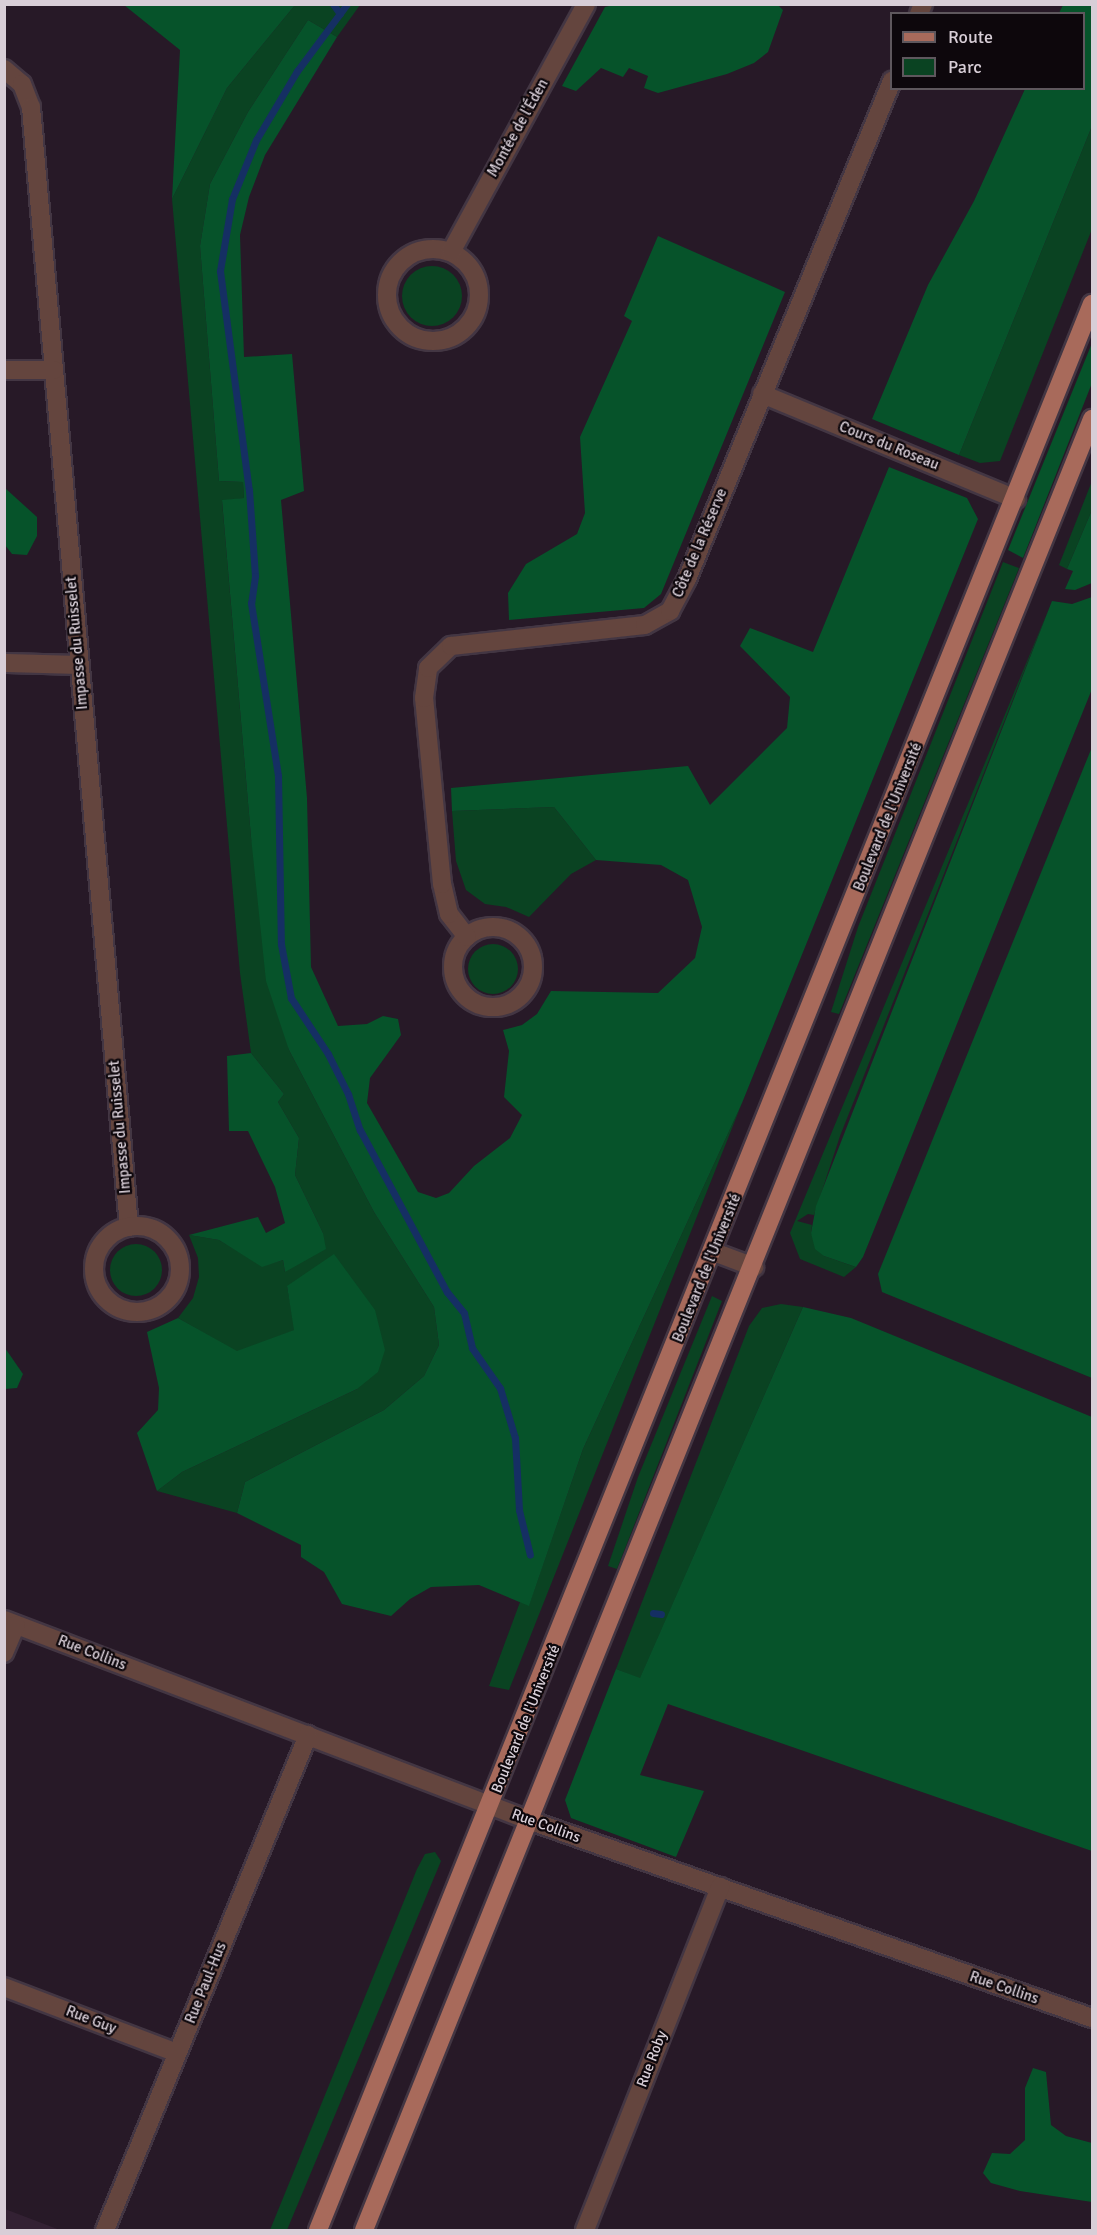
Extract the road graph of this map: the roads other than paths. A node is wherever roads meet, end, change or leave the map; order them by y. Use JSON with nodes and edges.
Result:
{"nodes":[{"id":1,"x":586,"y":4,"type":"edge"},
{"id":2,"x":4,"y":69,"type":"edge"},
{"id":3,"x":890,"y":83,"type":"edge"},
{"id":4,"x":451,"y":252,"type":"junction"},
{"id":5,"x":1092,"y":304,"type":"edge"},
{"id":6,"x":4,"y":370,"type":"edge"},
{"id":7,"x":54,"y":370,"type":"junction"},
{"id":8,"x":762,"y":394,"type":"junction"},
{"id":9,"x":1092,"y":419,"type":"edge"},
{"id":10,"x":1016,"y":499,"type":"junction"},
{"id":11,"x":4,"y":663,"type":"edge"},
{"id":12,"x":79,"y":665,"type":"junction"},
{"id":13,"x":466,"y":937,"type":"junction"},
{"id":14,"x":129,"y":1227,"type":"junction"},
{"id":15,"x":714,"y":1252,"type":"junction"},
{"id":16,"x":754,"y":1267,"type":"junction"},
{"id":17,"x":10,"y":1623,"type":"edge"},
{"id":18,"x":4,"y":1653,"type":"edge"},
{"id":19,"x":308,"y":1735,"type":"junction"},
{"id":20,"x":492,"y":1806,"type":"junction"},
{"id":21,"x":531,"y":1821,"type":"junction"},
{"id":22,"x":720,"y":1887,"type":"junction"},
{"id":23,"x":4,"y":1987,"type":"edge"},
{"id":24,"x":1092,"y":2018,"type":"edge"},
{"id":25,"x":177,"y":2053,"type":"junction"},
{"id":26,"x":105,"y":2230,"type":"edge"},
{"id":27,"x":318,"y":2230,"type":"edge"},
{"id":28,"x":364,"y":2230,"type":"edge"},
{"id":29,"x":585,"y":2230,"type":"edge"}],
"edges":[{"from":1,"to":4,"type":"street","name":"Montée de l'Éden"},
{"from":2,"to":7,"type":"street","name":"Impasse du Ruisselet"},
{"from":3,"to":8,"type":"street","name":"Côte de la Réserve"},
{"from":4,"to":4,"type":"street"},
{"from":5,"to":10,"type":"main road","name":"Boulevard de l'Université"},
{"from":6,"to":7,"type":"street"},
{"from":7,"to":12,"type":"street","name":"Impasse du Ruisselet"},
{"from":8,"to":10,"type":"street","name":"Cours du Roseau"},
{"from":8,"to":13,"type":"street","name":"Côte de la Réserve"},
{"from":9,"to":16,"type":"main road"},
{"from":10,"to":15,"type":"main road","name":"Boulevard de l'Université"},
{"from":11,"to":12,"type":"street"},
{"from":12,"to":14,"type":"street","name":"Impasse du Ruisselet"},
{"from":13,"to":13,"type":"street"},
{"from":14,"to":14,"type":"street"},
{"from":15,"to":16,"type":"street"},
{"from":15,"to":20,"type":"main road","name":"Boulevard de l'Université"},
{"from":16,"to":21,"type":"main road"},
{"from":17,"to":18,"type":"street"},
{"from":17,"to":19,"type":"street","name":"Rue Collins"},
{"from":19,"to":20,"type":"street","name":"Rue Collins"},
{"from":19,"to":25,"type":"street","name":"Rue Paul-Hus"},
{"from":20,"to":21,"type":"street","name":"Rue Collins"},
{"from":20,"to":27,"type":"main road","name":"Boulevard de l'Université"},
{"from":21,"to":22,"type":"street","name":"Rue Collins"},
{"from":21,"to":28,"type":"main road"},
{"from":22,"to":24,"type":"street","name":"Rue Collins"},
{"from":22,"to":29,"type":"street","name":"Rue Roby"},
{"from":23,"to":25,"type":"street","name":"Rue Guy"},
{"from":25,"to":26,"type":"street","name":"Rue Paul-Hus"}]}
